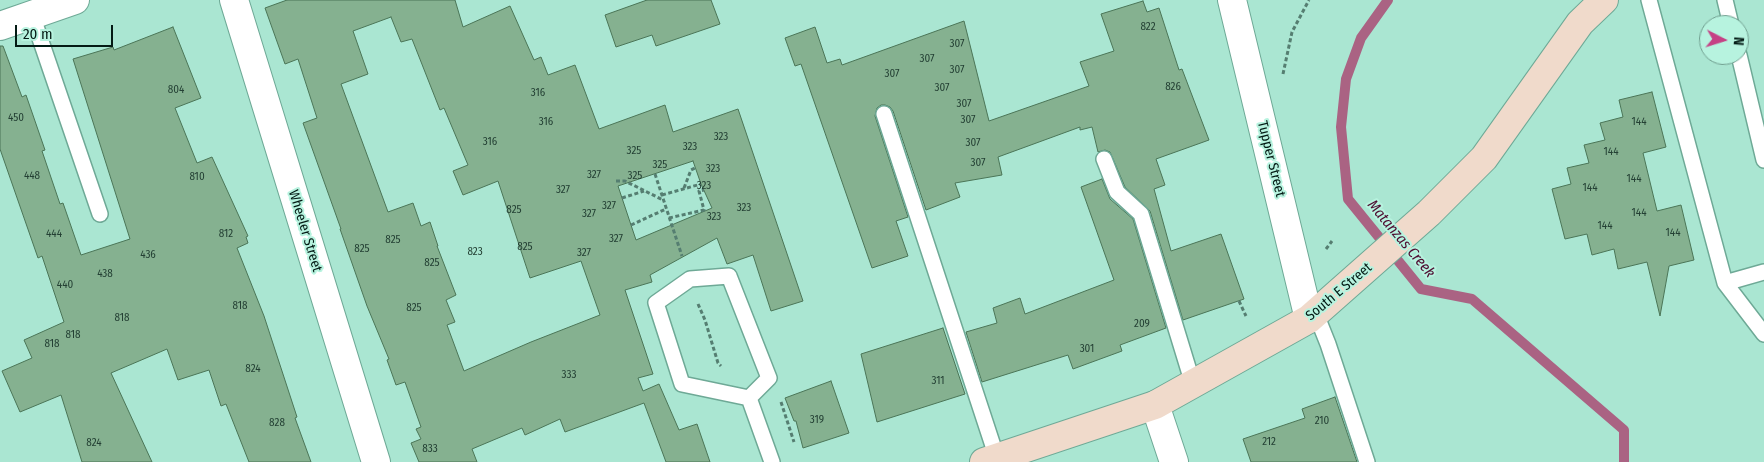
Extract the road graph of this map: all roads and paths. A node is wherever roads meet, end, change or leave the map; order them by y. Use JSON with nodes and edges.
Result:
{"nodes":[{"id":1,"x":75,"y":0,"type":"edge"},
{"id":2,"x":234,"y":0,"type":"edge"},
{"id":3,"x":1232,"y":0,"type":"edge"},
{"id":4,"x":1309,"y":0,"type":"edge"},
{"id":5,"x":1604,"y":0,"type":"edge"},
{"id":6,"x":1649,"y":0,"type":"edge"},
{"id":7,"x":1725,"y":0,"type":"edge"},
{"id":8,"x":32,"y":15,"type":"junction"},
{"id":9,"x":1729,"y":15,"type":"edge"},
{"id":10,"x":0,"y":26,"type":"edge"},
{"id":11,"x":1740,"y":65,"type":"edge"},
{"id":12,"x":1283,"y":75,"type":"dead end"},
{"id":13,"x":884,"y":114,"type":"dead end"},
{"id":14,"x":1104,"y":159,"type":"dead end"},
{"id":15,"x":1764,"y":160,"type":"edge"},
{"id":16,"x":695,"y":168,"type":"dead end"},
{"id":17,"x":655,"y":174,"type":"dead end"},
{"id":18,"x":616,"y":181,"type":"dead end"},
{"id":19,"x":701,"y":184,"type":"dead end"},
{"id":20,"x":684,"y":189,"type":"junction"},
{"id":21,"x":704,"y":190,"type":"dead end"},
{"id":22,"x":645,"y":191,"type":"junction"},
{"id":23,"x":662,"y":195,"type":"junction"},
{"id":24,"x":622,"y":198,"type":"dead end"},
{"id":25,"x":664,"y":201,"type":"junction"},
{"id":26,"x":666,"y":209,"type":"junction"},
{"id":27,"x":100,"y":214,"type":"dead end"},
{"id":28,"x":670,"y":218,"type":"junction"},
{"id":29,"x":631,"y":225,"type":"dead end"},
{"id":30,"x":1332,"y":241,"type":"dead end"},
{"id":31,"x":1326,"y":249,"type":"dead end"},
{"id":32,"x":682,"y":258,"type":"dead end"},
{"id":33,"x":1764,"y":272,"type":"edge"},
{"id":34,"x":1725,"y":283,"type":"junction"},
{"id":35,"x":696,"y":297,"type":"dead end"},
{"id":36,"x":1240,"y":300,"type":"dead end"},
{"id":37,"x":1246,"y":316,"type":"dead end"},
{"id":38,"x":1312,"y":316,"type":"junction"},
{"id":39,"x":1764,"y":334,"type":"edge"},
{"id":40,"x":723,"y":367,"type":"dead end"},
{"id":41,"x":1192,"y":384,"type":"junction"},
{"id":42,"x":749,"y":398,"type":"junction"},
{"id":43,"x":781,"y":402,"type":"dead end"},
{"id":44,"x":1155,"y":405,"type":"junction"},
{"id":45,"x":794,"y":445,"type":"dead end"},
{"id":46,"x":990,"y":461,"type":"edge"},
{"id":47,"x":376,"y":462,"type":"edge"},
{"id":48,"x":772,"y":462,"type":"edge"},
{"id":49,"x":1174,"y":462,"type":"edge"},
{"id":50,"x":1367,"y":462,"type":"edge"}],
"edges":[{"from":1,"to":8,"type":"street"},
{"from":2,"to":47,"type":"street","name":"Wheeler Street"},
{"from":3,"to":38,"type":"street","name":"Tupper Street"},
{"from":4,"to":12,"type":"path"},
{"from":5,"to":38,"type":"street","name":"South E Street"},
{"from":6,"to":34,"type":"lane"},
{"from":7,"to":9,"type":"lane"},
{"from":8,"to":10,"type":"street"},
{"from":8,"to":27,"type":"lane"},
{"from":11,"to":15,"type":"lane"},
{"from":13,"to":46,"type":"lane"},
{"from":14,"to":41,"type":"lane"},
{"from":16,"to":20,"type":"path"},
{"from":17,"to":23,"type":"path"},
{"from":18,"to":22,"type":"path"},
{"from":19,"to":20,"type":"path"},
{"from":20,"to":23,"type":"path"},
{"from":21,"to":28,"type":"path"},
{"from":22,"to":24,"type":"path"},
{"from":22,"to":25,"type":"path"},
{"from":23,"to":25,"type":"path"},
{"from":25,"to":26,"type":"path"},
{"from":26,"to":28,"type":"path"},
{"from":26,"to":29,"type":"path"},
{"from":28,"to":32,"type":"path"},
{"from":30,"to":31,"type":"path"},
{"from":33,"to":34,"type":"lane"},
{"from":34,"to":39,"type":"lane"},
{"from":35,"to":40,"type":"path"},
{"from":36,"to":37,"type":"path"},
{"from":38,"to":41,"type":"street","name":"South E Street"},
{"from":38,"to":50,"type":"lane"},
{"from":41,"to":44,"type":"street","name":"South E Street"},
{"from":42,"to":42,"type":"lane"},
{"from":42,"to":48,"type":"lane"},
{"from":43,"to":45,"type":"path"},
{"from":44,"to":46,"type":"street","name":"South E Street"},
{"from":44,"to":49,"type":"street"}]}
